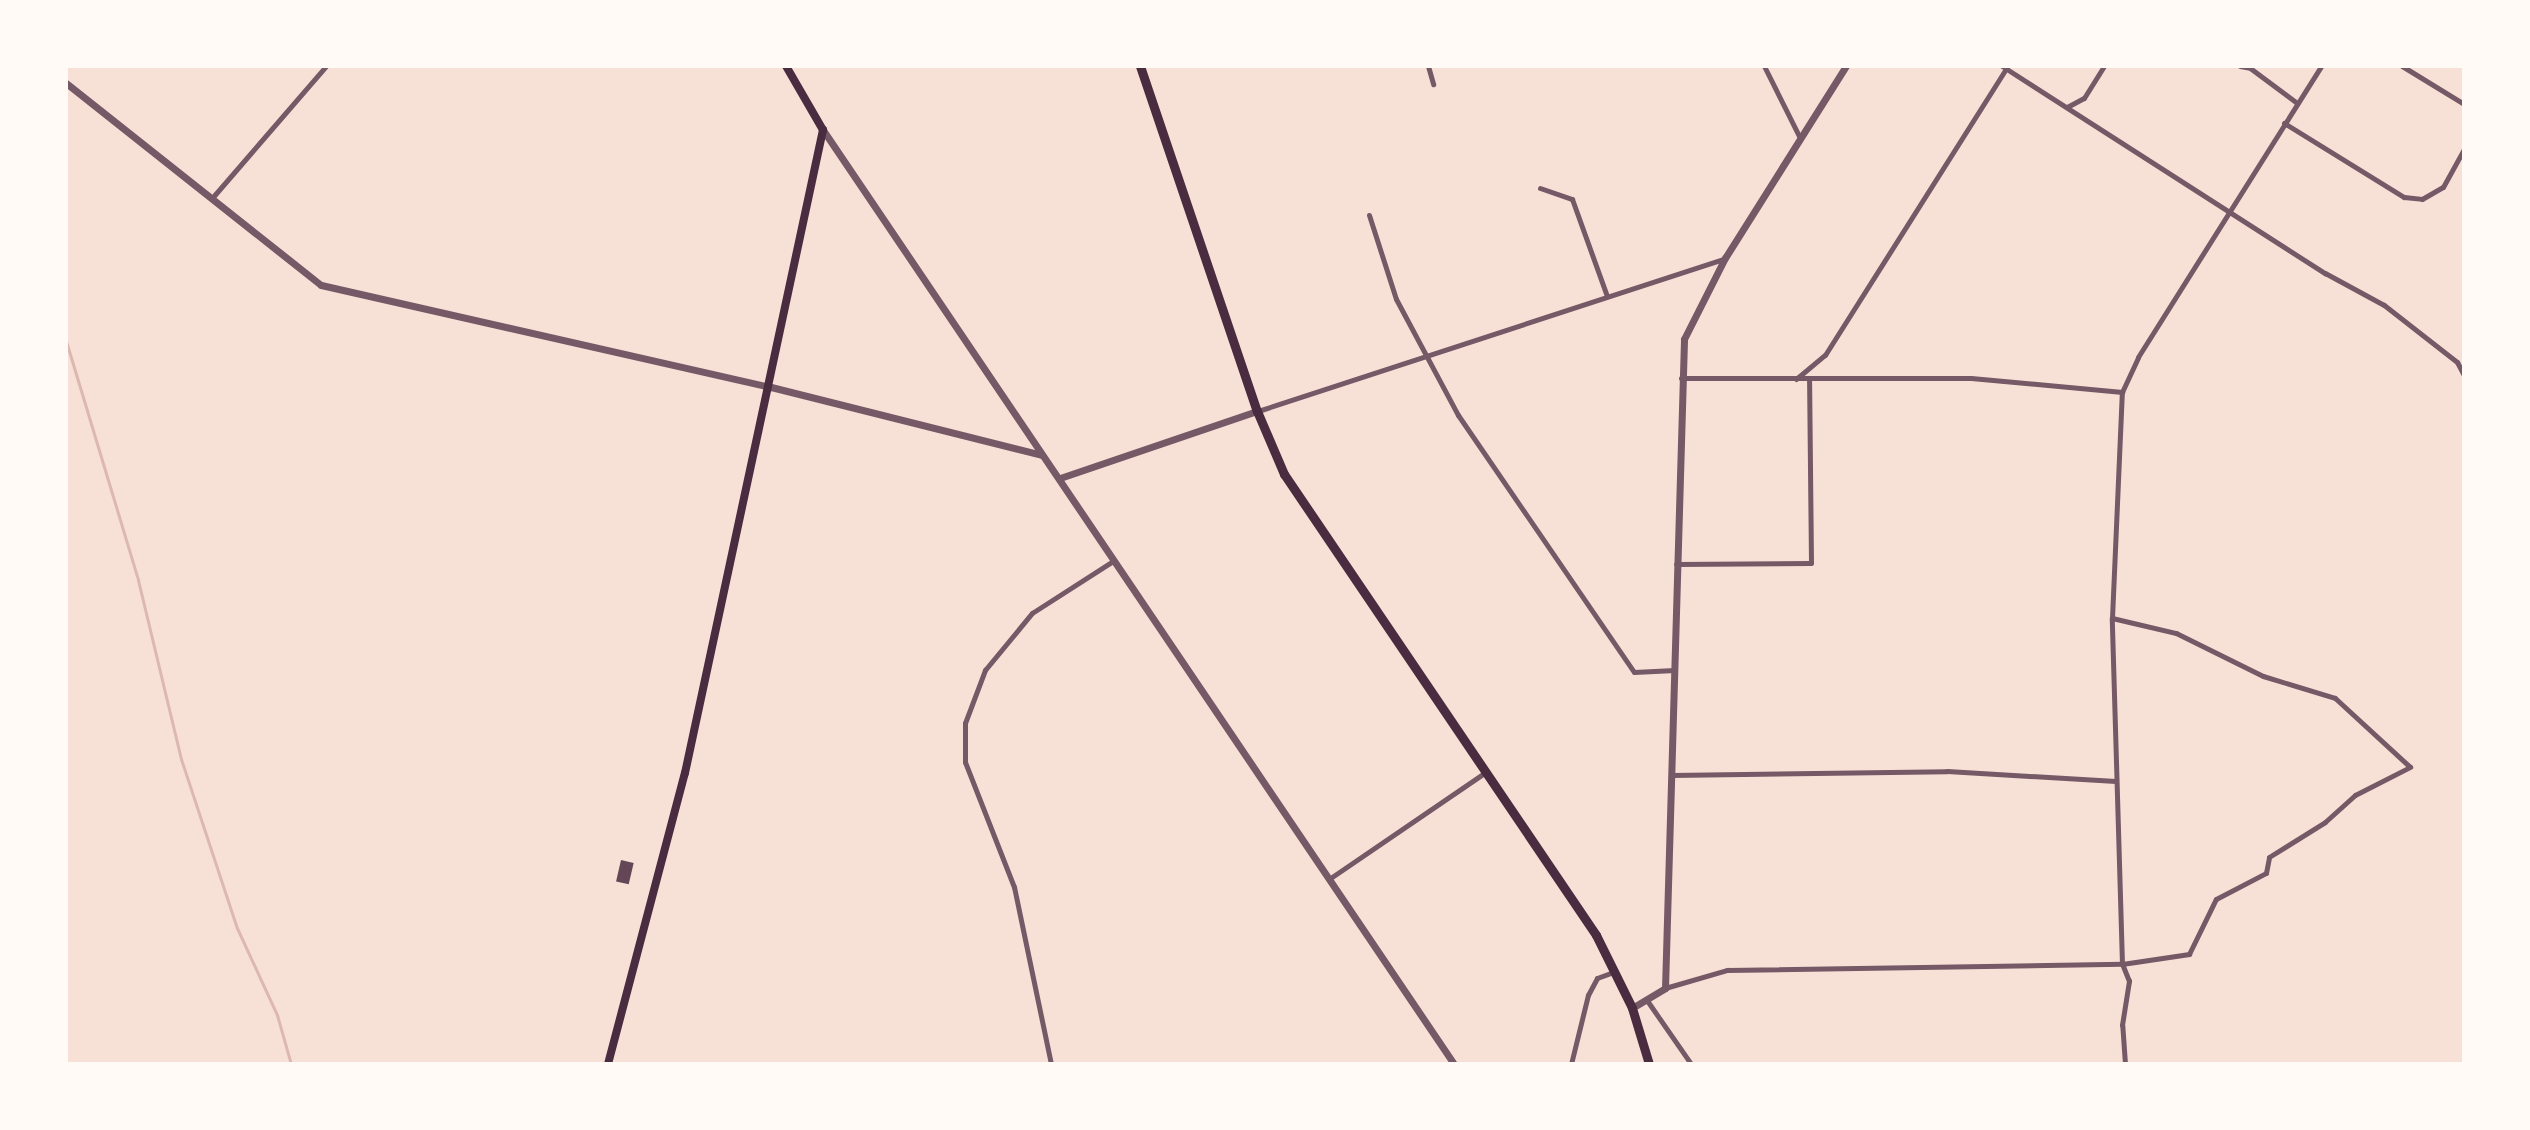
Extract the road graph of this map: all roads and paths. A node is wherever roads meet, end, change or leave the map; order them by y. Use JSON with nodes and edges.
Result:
{"nodes":[{"id":1,"x":326,"y":66,"type":"edge"},
{"id":2,"x":786,"y":66,"type":"edge"},
{"id":3,"x":1140,"y":66,"type":"edge"},
{"id":4,"x":1428,"y":66,"type":"edge"},
{"id":5,"x":1764,"y":66,"type":"edge"},
{"id":6,"x":1846,"y":66,"type":"edge"},
{"id":7,"x":2104,"y":66,"type":"edge"},
{"id":8,"x":2240,"y":66,"type":"edge"},
{"id":9,"x":2321,"y":66,"type":"edge"},
{"id":10,"x":2402,"y":66,"type":"edge"},
{"id":11,"x":2005,"y":67,"type":"edge"},
{"id":12,"x":66,"y":83,"type":"edge"},
{"id":13,"x":1433,"y":84,"type":"dead end"},
{"id":14,"x":2297,"y":103,"type":"junction"},
{"id":15,"x":2464,"y":104,"type":"edge"},
{"id":16,"x":2067,"y":107,"type":"junction"},
{"id":17,"x":2284,"y":123,"type":"junction"},
{"id":18,"x":823,"y":130,"type":"junction"},
{"id":19,"x":1800,"y":138,"type":"junction"},
{"id":20,"x":2464,"y":149,"type":"edge"},
{"id":21,"x":1540,"y":188,"type":"dead end"},
{"id":22,"x":211,"y":200,"type":"junction"},
{"id":23,"x":2231,"y":211,"type":"junction"},
{"id":24,"x":1369,"y":215,"type":"dead end"},
{"id":25,"x":1725,"y":258,"type":"junction"},
{"id":26,"x":1607,"y":296,"type":"junction"},
{"id":27,"x":1422,"y":356,"type":"junction"},
{"id":28,"x":2464,"y":375,"type":"edge"},
{"id":29,"x":1680,"y":378,"type":"junction"},
{"id":30,"x":1796,"y":379,"type":"junction"},
{"id":31,"x":1809,"y":379,"type":"junction"},
{"id":32,"x":771,"y":387,"type":"junction"},
{"id":33,"x":2122,"y":392,"type":"junction"},
{"id":34,"x":1257,"y":411,"type":"junction"},
{"id":35,"x":1043,"y":455,"type":"junction"},
{"id":36,"x":1060,"y":478,"type":"junction"},
{"id":37,"x":1113,"y":561,"type":"junction"},
{"id":38,"x":1676,"y":564,"type":"junction"},
{"id":39,"x":2112,"y":618,"type":"junction"},
{"id":40,"x":1676,"y":670,"type":"junction"},
{"id":41,"x":1487,"y":771,"type":"junction"},
{"id":42,"x":1671,"y":775,"type":"junction"},
{"id":43,"x":2116,"y":781,"type":"junction"},
{"id":44,"x":1329,"y":879,"type":"junction"},
{"id":45,"x":2122,"y":964,"type":"junction"},
{"id":46,"x":1616,"y":971,"type":"junction"},
{"id":47,"x":1665,"y":988,"type":"junction"},
{"id":48,"x":1646,"y":998,"type":"junction"},
{"id":49,"x":1632,"y":1008,"type":"junction"},
{"id":50,"x":608,"y":1064,"type":"edge"},
{"id":51,"x":1051,"y":1064,"type":"edge"},
{"id":52,"x":1454,"y":1064,"type":"edge"},
{"id":53,"x":1571,"y":1064,"type":"edge"},
{"id":54,"x":1649,"y":1064,"type":"edge"},
{"id":55,"x":1691,"y":1064,"type":"edge"},
{"id":56,"x":2125,"y":1064,"type":"edge"}],
"edges":[{"from":1,"to":22,"type":"street"},
{"from":2,"to":18,"type":"main road"},
{"from":3,"to":34,"type":"main road"},
{"from":4,"to":13,"type":"street"},
{"from":5,"to":19,"type":"street"},
{"from":6,"to":19,"type":"street"},
{"from":7,"to":16,"type":"street"},
{"from":8,"to":14,"type":"street"},
{"from":9,"to":14,"type":"street"},
{"from":10,"to":15,"type":"street"},
{"from":11,"to":16,"type":"street"},
{"from":11,"to":30,"type":"street"},
{"from":12,"to":22,"type":"street"},
{"from":14,"to":17,"type":"street"},
{"from":16,"to":23,"type":"street"},
{"from":17,"to":20,"type":"street"},
{"from":17,"to":23,"type":"street"},
{"from":18,"to":32,"type":"main road"},
{"from":18,"to":35,"type":"street"},
{"from":19,"to":25,"type":"street"},
{"from":21,"to":26,"type":"street"},
{"from":22,"to":32,"type":"street"},
{"from":23,"to":28,"type":"street"},
{"from":23,"to":33,"type":"street"},
{"from":24,"to":27,"type":"street"},
{"from":25,"to":26,"type":"street"},
{"from":25,"to":29,"type":"street"},
{"from":26,"to":27,"type":"street"},
{"from":27,"to":34,"type":"street"},
{"from":27,"to":40,"type":"street"},
{"from":29,"to":30,"type":"street"},
{"from":29,"to":38,"type":"street"},
{"from":30,"to":31,"type":"street"},
{"from":31,"to":33,"type":"street"},
{"from":31,"to":38,"type":"street"},
{"from":32,"to":35,"type":"street"},
{"from":32,"to":50,"type":"main road"},
{"from":33,"to":39,"type":"street"},
{"from":34,"to":36,"type":"street"},
{"from":34,"to":41,"type":"main road"},
{"from":35,"to":36,"type":"street"},
{"from":36,"to":37,"type":"street"},
{"from":37,"to":44,"type":"street"},
{"from":37,"to":51,"type":"street"},
{"from":38,"to":40,"type":"street"},
{"from":39,"to":43,"type":"street"},
{"from":39,"to":45,"type":"street"},
{"from":40,"to":42,"type":"street"},
{"from":41,"to":44,"type":"street"},
{"from":41,"to":46,"type":"main road"},
{"from":42,"to":43,"type":"street"},
{"from":42,"to":47,"type":"street"},
{"from":43,"to":45,"type":"street"},
{"from":44,"to":52,"type":"street"},
{"from":45,"to":47,"type":"street"},
{"from":45,"to":56,"type":"street"},
{"from":46,"to":49,"type":"main road"},
{"from":46,"to":53,"type":"street"},
{"from":47,"to":48,"type":"street"},
{"from":48,"to":49,"type":"street"},
{"from":48,"to":55,"type":"street"},
{"from":49,"to":54,"type":"main road"}]}
